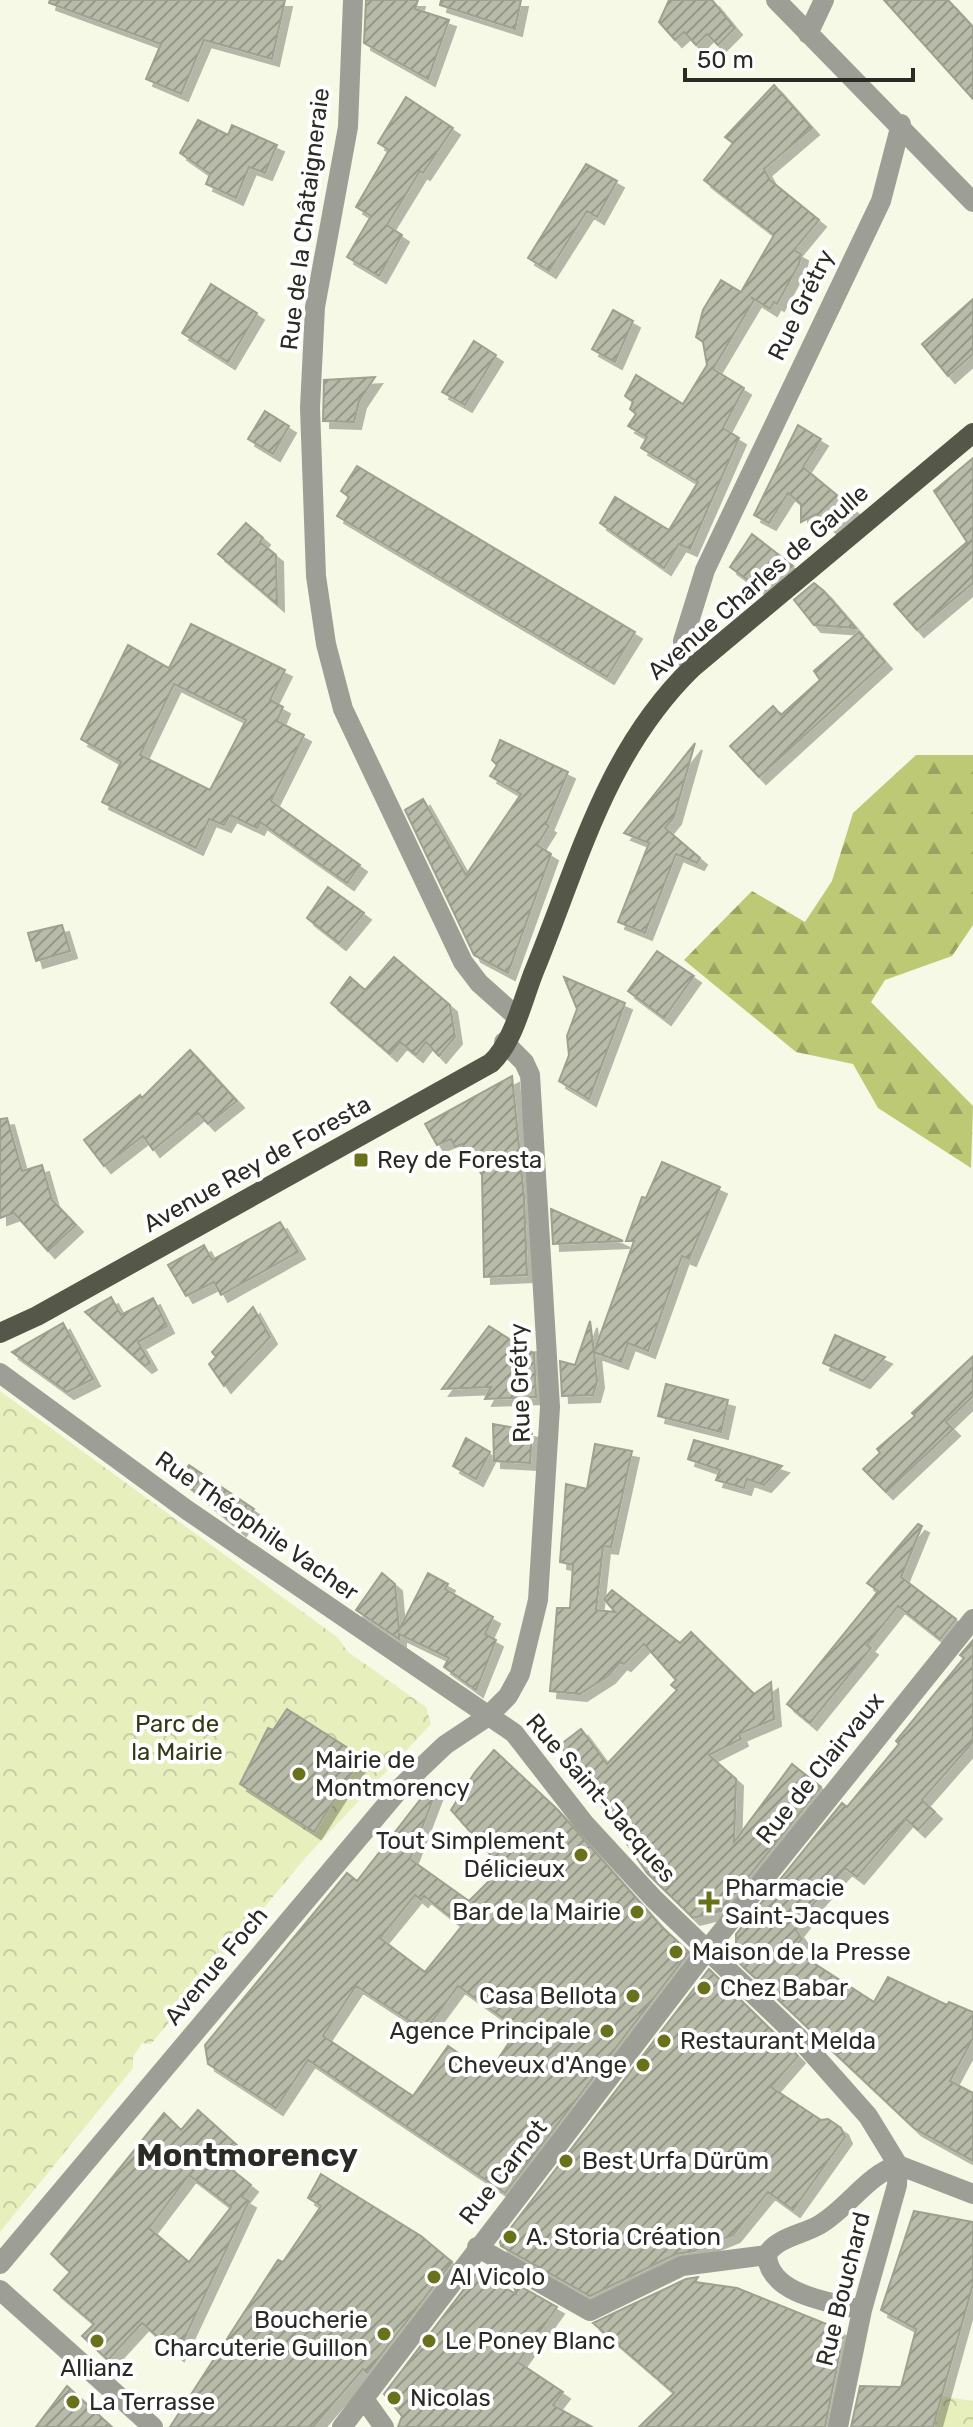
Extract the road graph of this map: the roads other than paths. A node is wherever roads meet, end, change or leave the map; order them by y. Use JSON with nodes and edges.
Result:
{"nodes":[{"id":1,"x":353,"y":0,"type":"edge"},
{"id":2,"x":776,"y":0,"type":"edge"},
{"id":3,"x":824,"y":0,"type":"edge"},
{"id":4,"x":808,"y":34,"type":"junction"},
{"id":5,"x":901,"y":124,"type":"junction"},
{"id":6,"x":973,"y":202,"type":"edge"},
{"id":7,"x":973,"y":433,"type":"edge"},
{"id":8,"x":692,"y":668,"type":"junction"},
{"id":9,"x":516,"y":1016,"type":"junction"},
{"id":10,"x":504,"y":1042,"type":"junction"},
{"id":11,"x":0,"y":1333,"type":"edge"},
{"id":12,"x":0,"y":1373,"type":"edge"},
{"id":13,"x":973,"y":1619,"type":"edge"},
{"id":14,"x":487,"y":1717,"type":"junction"},
{"id":15,"x":707,"y":1950,"type":"junction"},
{"id":16,"x":898,"y":2165,"type":"junction"},
{"id":17,"x":973,"y":2194,"type":"edge"},
{"id":18,"x":477,"y":2247,"type":"junction"},
{"id":19,"x":767,"y":2255,"type":"junction"},
{"id":20,"x":0,"y":2264,"type":"edge"},
{"id":21,"x":0,"y":2290,"type":"edge"},
{"id":22,"x":862,"y":2310,"type":"junction"},
{"id":23,"x":364,"y":2399,"type":"junction"},
{"id":24,"x":153,"y":2427,"type":"edge"},
{"id":25,"x":342,"y":2427,"type":"edge"},
{"id":26,"x":384,"y":2427,"type":"edge"},
{"id":27,"x":838,"y":2427,"type":"edge"}],
"edges":[{"from":1,"to":9,"type":"street","name":"Rue de la Châtaigneraie"},
{"from":2,"to":4,"type":"street"},
{"from":3,"to":4,"type":"street"},
{"from":4,"to":5,"type":"street"},
{"from":5,"to":6,"type":"street"},
{"from":5,"to":8,"type":"street","name":"Rue Grétry"},
{"from":7,"to":8,"type":"main road","name":"Avenue Charles de Gaulle"},
{"from":8,"to":9,"type":"main road","name":"Avenue Charles de Gaulle"},
{"from":9,"to":10,"type":"main road","name":"Avenue Rey de Foresta"},
{"from":10,"to":11,"type":"main road","name":"Avenue Rey de Foresta"},
{"from":10,"to":14,"type":"street","name":"Rue Grétry"},
{"from":12,"to":14,"type":"street","name":"Rue Théophile Vacher"},
{"from":13,"to":15,"type":"street","name":"Rue de Clairvaux"},
{"from":14,"to":15,"type":"street","name":"Rue Saint-Jacques"},
{"from":14,"to":20,"type":"street","name":"Avenue Foch"},
{"from":15,"to":16,"type":"street","name":"Rue Saint-Jacques"},
{"from":15,"to":18,"type":"street","name":"Rue Carnot"},
{"from":16,"to":17,"type":"street"},
{"from":16,"to":19,"type":"street"},
{"from":16,"to":22,"type":"street","name":"Rue Bouchard"},
{"from":18,"to":19,"type":"street"},
{"from":18,"to":23,"type":"street","name":"Rue Carnot"},
{"from":19,"to":22,"type":"street"},
{"from":21,"to":24,"type":"street"},
{"from":22,"to":27,"type":"street","name":"Rue Bouchard"},
{"from":23,"to":25,"type":"street","name":"Rue Carnot"},
{"from":23,"to":26,"type":"street"}]}
